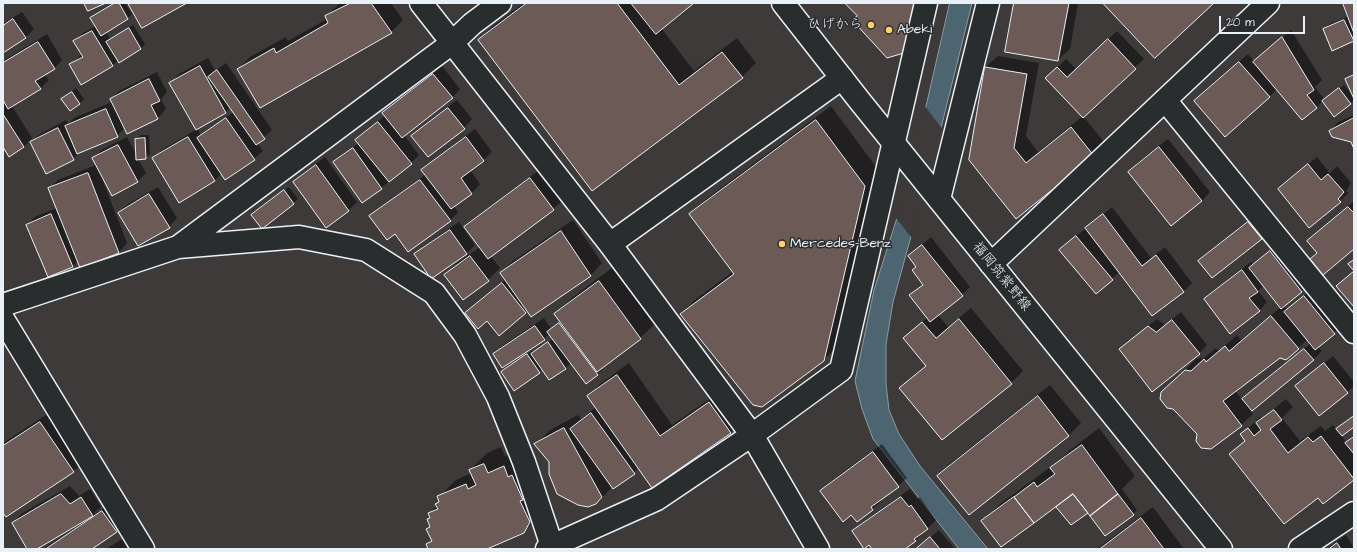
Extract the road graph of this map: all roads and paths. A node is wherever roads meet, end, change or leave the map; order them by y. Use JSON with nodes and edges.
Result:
{"nodes":[{"id":1,"x":421,"y":3,"type":"edge"},
{"id":2,"x":500,"y":3,"type":"edge"},
{"id":3,"x":783,"y":3,"type":"edge"},
{"id":4,"x":926,"y":3,"type":"edge"},
{"id":5,"x":988,"y":3,"type":"edge"},
{"id":6,"x":1268,"y":3,"type":"edge"},
{"id":7,"x":452,"y":43,"type":"junction"},
{"id":8,"x":842,"y":78,"type":"junction"},
{"id":9,"x":1165,"y":100,"type":"junction"},
{"id":10,"x":893,"y":142,"type":"junction"},
{"id":11,"x":935,"y":194,"type":"junction"},
{"id":12,"x":610,"y":244,"type":"junction"},
{"id":13,"x":178,"y":247,"type":"junction"},
{"id":14,"x":991,"y":264,"type":"junction"},
{"id":15,"x":3,"y":305,"type":"edge"},
{"id":16,"x":3,"y":319,"type":"edge"},
{"id":17,"x":1354,"y":332,"type":"edge"},
{"id":18,"x":752,"y":435,"type":"junction"},
{"id":19,"x":1354,"y":513,"type":"edge"},
{"id":20,"x":550,"y":547,"type":"edge"},
{"id":21,"x":143,"y":549,"type":"edge"},
{"id":22,"x":818,"y":549,"type":"edge"},
{"id":23,"x":1221,"y":549,"type":"edge"},
{"id":24,"x":1300,"y":549,"type":"edge"}],
"edges":[{"from":1,"to":7,"type":"street"},
{"from":2,"to":7,"type":"street"},
{"from":3,"to":8,"type":"street","name":"福岡筑紫野線"},
{"from":4,"to":10,"type":"street"},
{"from":5,"to":11,"type":"street"},
{"from":6,"to":9,"type":"street"},
{"from":7,"to":12,"type":"street"},
{"from":7,"to":13,"type":"street"},
{"from":8,"to":10,"type":"street","name":"福岡筑紫野線"},
{"from":8,"to":12,"type":"street"},
{"from":9,"to":14,"type":"street"},
{"from":9,"to":17,"type":"street"},
{"from":10,"to":11,"type":"street","name":"福岡筑紫野線"},
{"from":10,"to":18,"type":"street"},
{"from":11,"to":14,"type":"street","name":"福岡筑紫野線"},
{"from":12,"to":18,"type":"street"},
{"from":13,"to":15,"type":"street"},
{"from":13,"to":20,"type":"street"},
{"from":14,"to":23,"type":"street","name":"福岡筑紫野線"},
{"from":16,"to":21,"type":"street"},
{"from":18,"to":20,"type":"street"},
{"from":18,"to":22,"type":"street"},
{"from":19,"to":24,"type":"street"}]}
